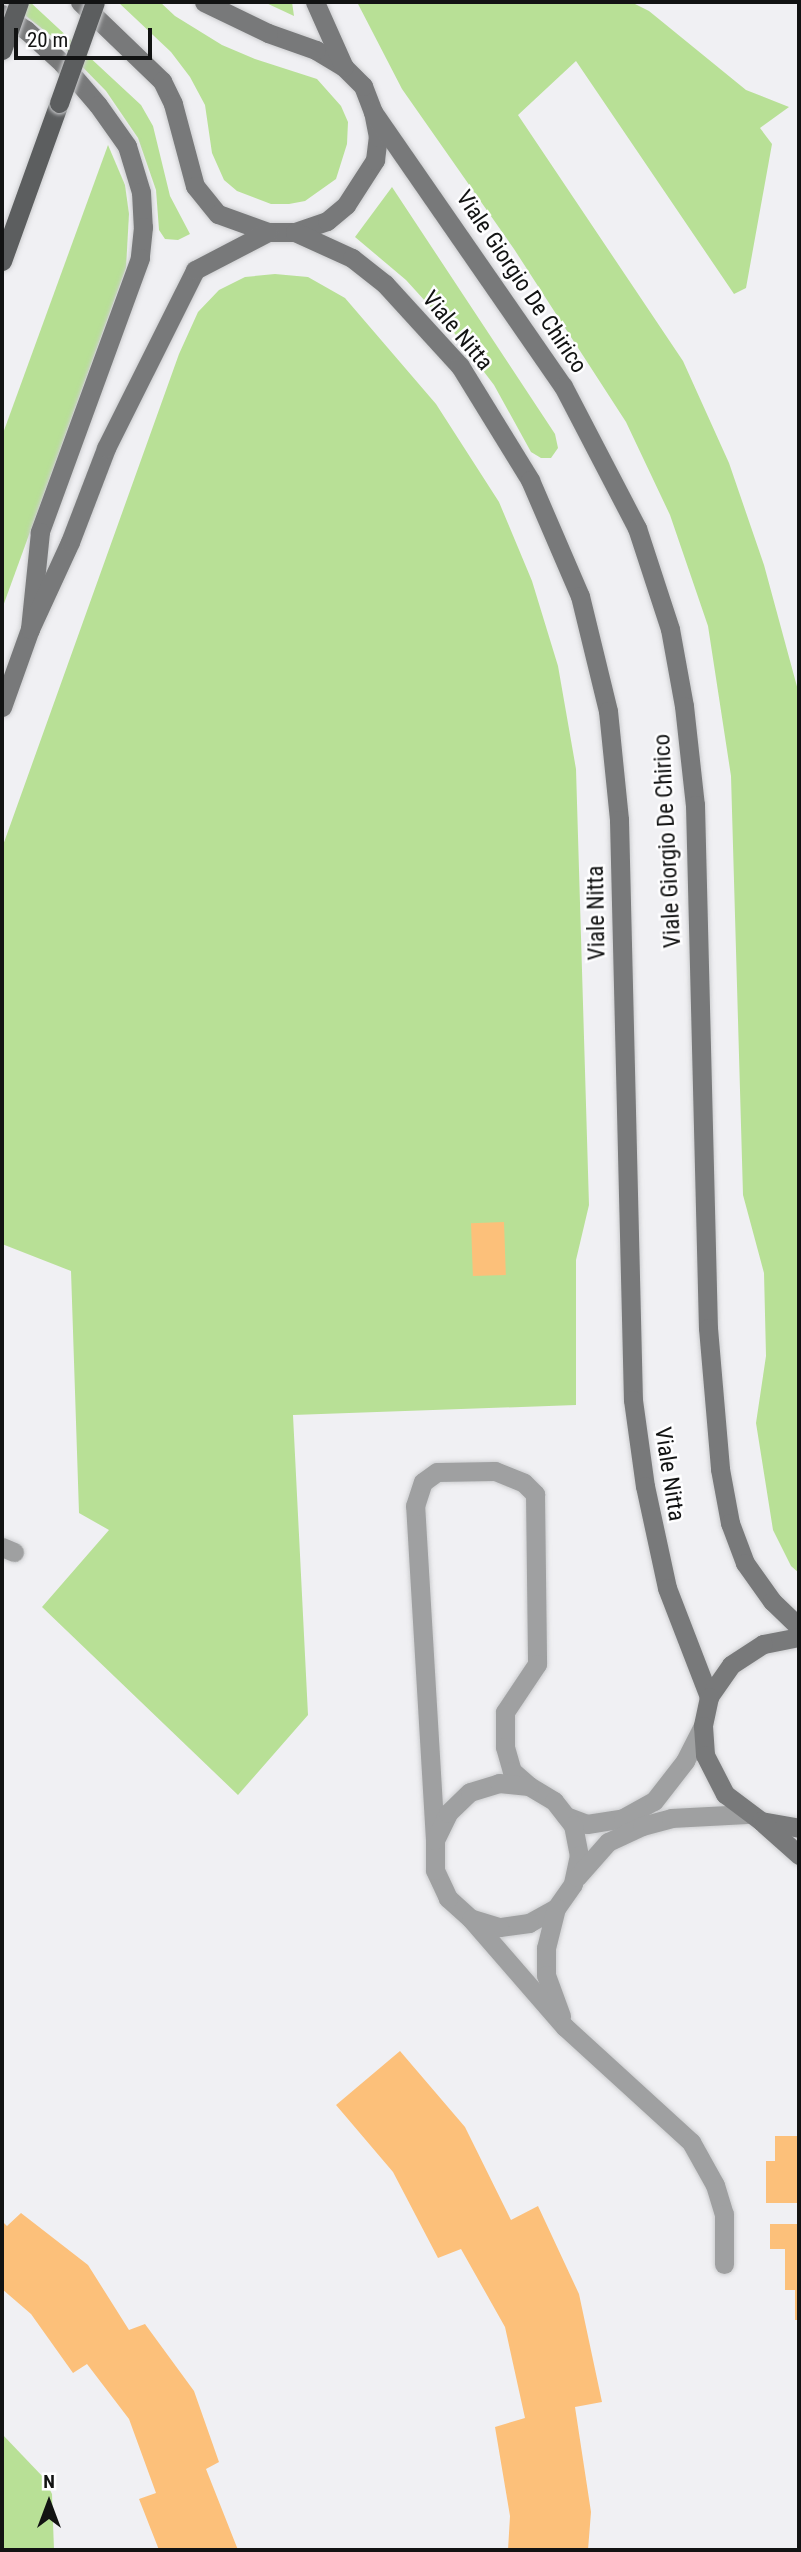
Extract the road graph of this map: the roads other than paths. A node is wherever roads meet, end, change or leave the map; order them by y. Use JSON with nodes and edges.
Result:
{"nodes":[{"id":1,"x":19,"y":2,"type":"edge"},
{"id":2,"x":80,"y":2,"type":"edge"},
{"id":3,"x":96,"y":2,"type":"edge"},
{"id":4,"x":205,"y":2,"type":"edge"},
{"id":5,"x":315,"y":2,"type":"edge"},
{"id":6,"x":2,"y":14,"type":"edge"},
{"id":7,"x":2,"y":50,"type":"edge"},
{"id":8,"x":344,"y":67,"type":"junction"},
{"id":9,"x":373,"y":112,"type":"junction"},
{"id":10,"x":268,"y":232,"type":"junction"},
{"id":11,"x":295,"y":232,"type":"junction"},
{"id":12,"x":2,"y":261,"type":"edge"},
{"id":13,"x":30,"y":629,"type":"junction"},
{"id":14,"x":2,"y":707,"type":"edge"},
{"id":15,"x":799,"y":1626,"type":"edge"},
{"id":16,"x":799,"y":1637,"type":"edge"},
{"id":17,"x":709,"y":1698,"type":"junction"},
{"id":18,"x":703,"y":1726,"type":"junction"},
{"id":19,"x":529,"y":1786,"type":"junction"},
{"id":20,"x":566,"y":1816,"type":"junction"},
{"id":21,"x":754,"y":1817,"type":"junction"},
{"id":22,"x":799,"y":1828,"type":"edge"},
{"id":23,"x":435,"y":1840,"type":"junction"},
{"id":24,"x":799,"y":1855,"type":"edge"},
{"id":25,"x":573,"y":1884,"type":"junction"},
{"id":26,"x":556,"y":1908,"type":"junction"},
{"id":27,"x":470,"y":1918,"type":"junction"},
{"id":28,"x":565,"y":2027,"type":"junction"},
{"id":29,"x":724,"y":2264,"type":"dead end"}],
"edges":[{"from":1,"to":7,"type":"main road","bridge":true},
{"from":2,"to":10,"type":"main road"},
{"from":3,"to":12,"type":"main road","bridge":true},
{"from":4,"to":8,"type":"main road"},
{"from":5,"to":8,"type":"main road"},
{"from":6,"to":13,"type":"main road"},
{"from":8,"to":9,"type":"main road"},
{"from":9,"to":11,"type":"main road"},
{"from":9,"to":15,"type":"main road","name":"Viale Giorgio De Chirico"},
{"from":10,"to":11,"type":"main road"},
{"from":10,"to":13,"type":"main road"},
{"from":11,"to":17,"type":"main road","name":"Viale Nitta"},
{"from":13,"to":14,"type":"main road"},
{"from":16,"to":17,"type":"main road"},
{"from":17,"to":18,"type":"main road"},
{"from":18,"to":20,"type":"street"},
{"from":18,"to":21,"type":"main road"},
{"from":19,"to":20,"type":"street"},
{"from":19,"to":23,"type":"street"},
{"from":19,"to":23,"type":"street"},
{"from":20,"to":25,"type":"street"},
{"from":21,"to":22,"type":"main road"},
{"from":21,"to":24,"type":"main road"},
{"from":21,"to":25,"type":"street"},
{"from":23,"to":27,"type":"street"},
{"from":25,"to":26,"type":"street"},
{"from":26,"to":27,"type":"street"},
{"from":26,"to":28,"type":"street"},
{"from":27,"to":28,"type":"street"},
{"from":28,"to":29,"type":"street"}]}
